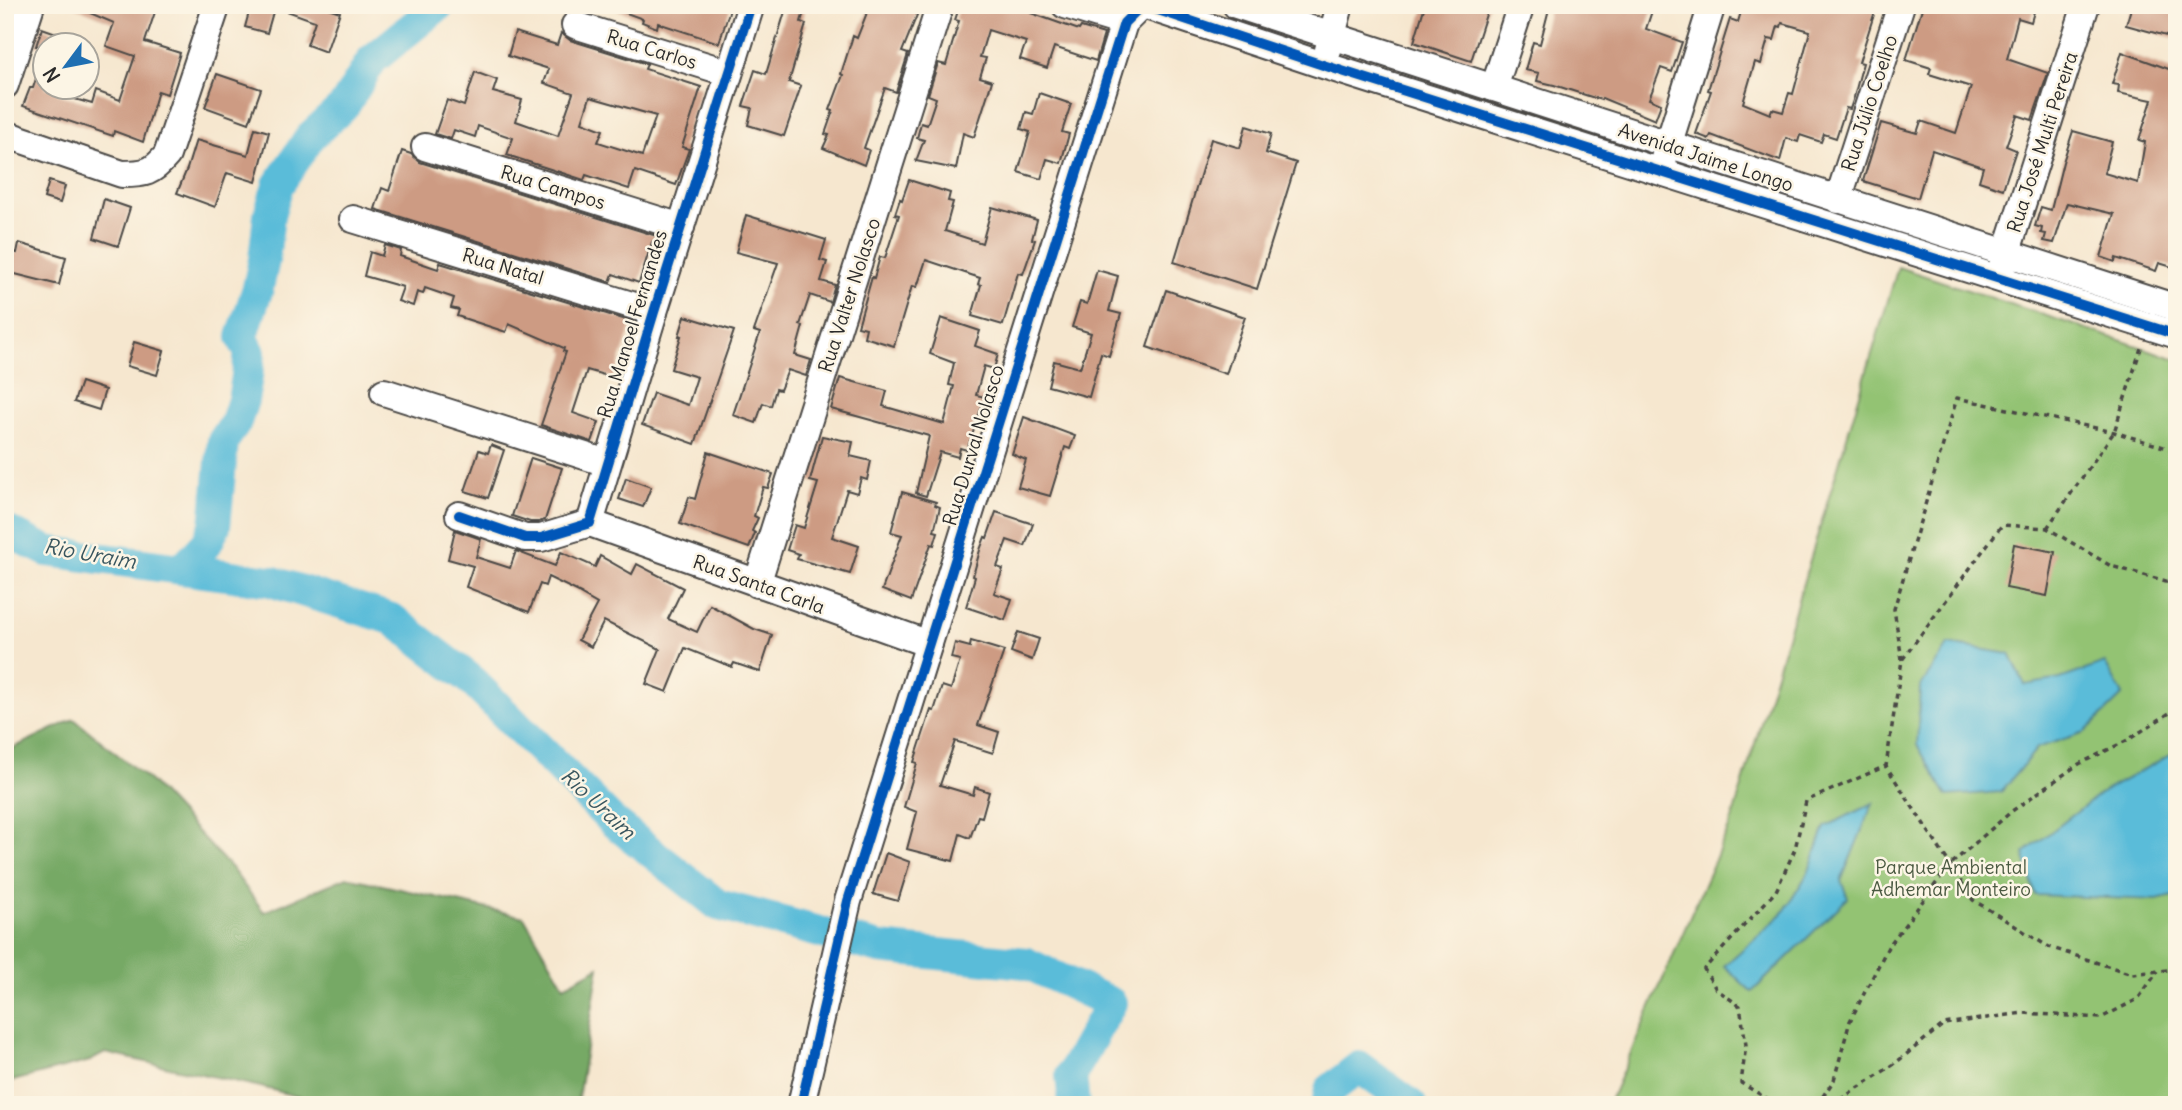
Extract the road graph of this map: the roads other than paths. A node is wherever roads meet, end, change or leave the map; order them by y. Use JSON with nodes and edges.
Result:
{"nodes":[{"id":1,"x":31,"y":5,"type":"edge"},
{"id":2,"x":217,"y":5,"type":"edge"},
{"id":3,"x":751,"y":5,"type":"edge"},
{"id":4,"x":940,"y":5,"type":"edge"},
{"id":5,"x":1065,"y":5,"type":"edge"},
{"id":6,"x":1236,"y":5,"type":"edge"},
{"id":7,"x":1340,"y":5,"type":"edge"},
{"id":8,"x":1521,"y":5,"type":"edge"},
{"id":9,"x":1712,"y":5,"type":"edge"},
{"id":10,"x":1900,"y":5,"type":"edge"},
{"id":11,"x":2086,"y":5,"type":"edge"},
{"id":12,"x":1137,"y":11,"type":"edge"},
{"id":13,"x":575,"y":25,"type":"dead end"},
{"id":14,"x":1332,"y":36,"type":"junction"},
{"id":15,"x":1323,"y":65,"type":"junction"},
{"id":16,"x":729,"y":73,"type":"junction"},
{"id":17,"x":5,"y":85,"type":"edge"},
{"id":18,"x":1494,"y":88,"type":"junction"},
{"id":19,"x":5,"y":134,"type":"edge"},
{"id":20,"x":1668,"y":145,"type":"junction"},
{"id":21,"x":425,"y":147,"type":"dead end"},
{"id":22,"x":1660,"y":171,"type":"junction"},
{"id":23,"x":1838,"y":200,"type":"junction"},
{"id":24,"x":352,"y":219,"type":"dead end"},
{"id":25,"x":681,"y":227,"type":"junction"},
{"id":26,"x":2007,"y":253,"type":"junction"},
{"id":27,"x":1998,"y":279,"type":"junction"},
{"id":28,"x":2177,"y":308,"type":"edge"},
{"id":29,"x":654,"y":312,"type":"junction"},
{"id":30,"x":2177,"y":335,"type":"edge"},
{"id":31,"x":384,"y":392,"type":"dead end"},
{"id":32,"x":607,"y":463,"type":"junction"},
{"id":33,"x":460,"y":515,"type":"dead end"},
{"id":34,"x":590,"y":523,"type":"junction"},
{"id":35,"x":757,"y":584,"type":"junction"},
{"id":36,"x":929,"y":644,"type":"junction"},
{"id":37,"x":801,"y":1105,"type":"edge"}],
"edges":[{"from":1,"to":17,"type":"street"},
{"from":2,"to":19,"type":"street"},
{"from":3,"to":16,"type":"street","name":"Rua Manoel Fernandes"},
{"from":4,"to":35,"type":"street","name":"Rua Valter Nolasco"},
{"from":5,"to":12,"type":"street"},
{"from":6,"to":14,"type":"street","name":"Avenida Jaime Longo"},
{"from":7,"to":14,"type":"street"},
{"from":8,"to":18,"type":"street"},
{"from":9,"to":20,"type":"street"},
{"from":10,"to":23,"type":"street","name":"Rua Júlio Coelho"},
{"from":11,"to":26,"type":"street","name":"Rua José Multi Pereira"},
{"from":12,"to":15,"type":"street"},
{"from":12,"to":36,"type":"street","name":"Rua Durval Nolasco"},
{"from":13,"to":16,"type":"street","name":"Rua Carlos"},
{"from":14,"to":15,"type":"street"},
{"from":14,"to":18,"type":"street","name":"Avenida Jaime Longo"},
{"from":15,"to":22,"type":"street"},
{"from":16,"to":25,"type":"street","name":"Rua Manoel Fernandes"},
{"from":18,"to":20,"type":"street","name":"Avenida Jaime Longo"},
{"from":20,"to":22,"type":"street"},
{"from":20,"to":23,"type":"street","name":"Avenida Jaime Longo"},
{"from":21,"to":25,"type":"street","name":"Rua Campos"},
{"from":22,"to":27,"type":"street"},
{"from":23,"to":26,"type":"street","name":"Avenida Jaime Longo"},
{"from":24,"to":29,"type":"street","name":"Rua Natal"},
{"from":25,"to":29,"type":"street","name":"Rua Manoel Fernandes"},
{"from":26,"to":27,"type":"street","name":"Rua José Multi Pereira"},
{"from":26,"to":28,"type":"street","name":"Avenida Jaime Longo"},
{"from":27,"to":30,"type":"street"},
{"from":29,"to":32,"type":"street","name":"Rua Manoel Fernandes"},
{"from":31,"to":32,"type":"street"},
{"from":32,"to":34,"type":"street","name":"Rua Manoel Fernandes"},
{"from":33,"to":34,"type":"street"},
{"from":34,"to":35,"type":"street","name":"Rua Santa Carla"},
{"from":35,"to":36,"type":"street","name":"Rua Santa Carla"},
{"from":36,"to":37,"type":"street","name":"Rua Durval Nolasco"}]}
